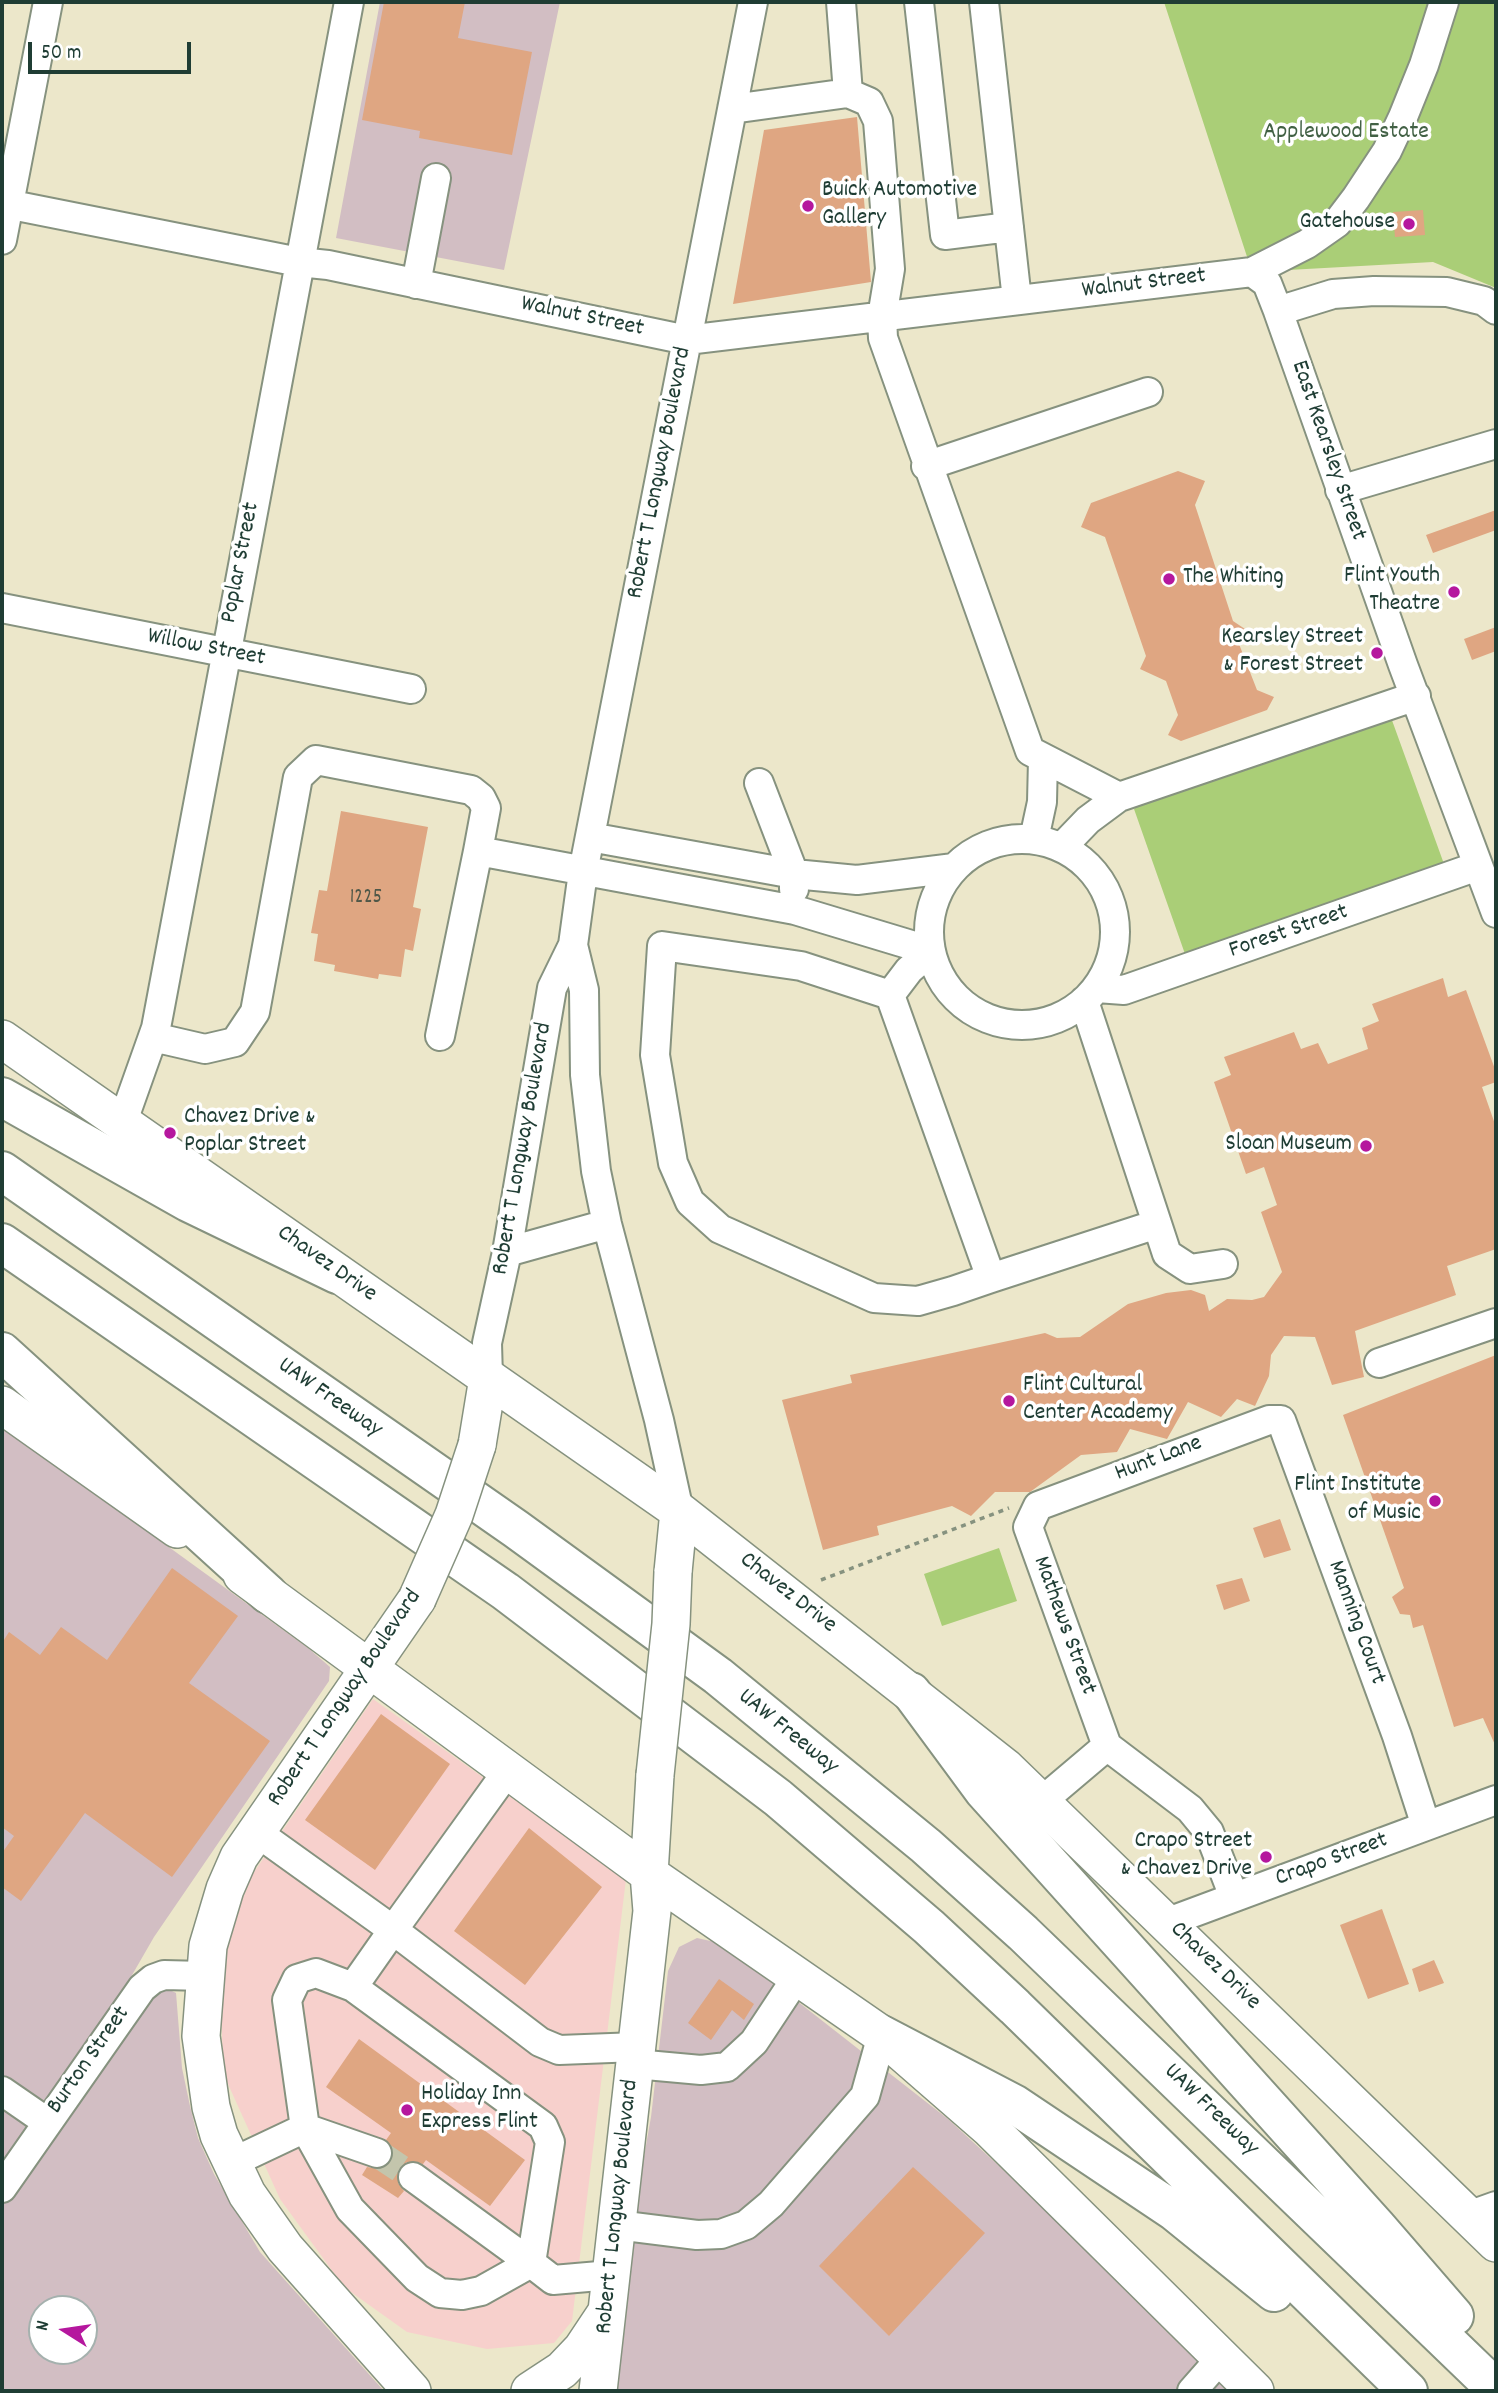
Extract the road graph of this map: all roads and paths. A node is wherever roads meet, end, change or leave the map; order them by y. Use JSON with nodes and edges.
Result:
{"nodes":[{"id":1,"x":48,"y":2,"type":"edge"},
{"id":2,"x":349,"y":2,"type":"edge"},
{"id":3,"x":753,"y":2,"type":"edge"},
{"id":4,"x":841,"y":2,"type":"edge"},
{"id":5,"x":919,"y":2,"type":"edge"},
{"id":6,"x":984,"y":2,"type":"edge"},
{"id":7,"x":1444,"y":2,"type":"edge"},
{"id":8,"x":848,"y":93,"type":"junction"},
{"id":9,"x":732,"y":109,"type":"junction"},
{"id":10,"x":436,"y":177,"type":"dead end"},
{"id":11,"x":5,"y":204,"type":"edge"},
{"id":12,"x":1009,"y":228,"type":"junction"},
{"id":13,"x":2,"y":240,"type":"edge"},
{"id":14,"x":299,"y":262,"type":"junction"},
{"id":15,"x":1252,"y":272,"type":"junction"},
{"id":16,"x":416,"y":284,"type":"junction"},
{"id":17,"x":1017,"y":300,"type":"junction"},
{"id":18,"x":1496,"y":310,"type":"edge"},
{"id":19,"x":1278,"y":311,"type":"junction"},
{"id":20,"x":883,"y":317,"type":"junction"},
{"id":21,"x":687,"y":340,"type":"junction"},
{"id":22,"x":1148,"y":391,"type":"dead end"},
{"id":23,"x":1496,"y":444,"type":"edge"},
{"id":24,"x":926,"y":466,"type":"junction"},
{"id":25,"x":1340,"y":490,"type":"junction"},
{"id":26,"x":2,"y":608,"type":"edge"},
{"id":27,"x":224,"y":654,"type":"junction"},
{"id":28,"x":411,"y":690,"type":"dead end"},
{"id":29,"x":1416,"y":696,"type":"junction"},
{"id":30,"x":1036,"y":755,"type":"junction"},
{"id":31,"x":758,"y":783,"type":"dead end"},
{"id":32,"x":1119,"y":797,"type":"junction"},
{"id":33,"x":590,"y":837,"type":"junction"},
{"id":34,"x":1034,"y":839,"type":"junction"},
{"id":35,"x":1062,"y":847,"type":"junction"},
{"id":36,"x":478,"y":851,"type":"junction"},
{"id":37,"x":1478,"y":866,"type":"junction"},
{"id":38,"x":954,"y":868,"type":"junction"},
{"id":39,"x":583,"y":872,"type":"junction"},
{"id":40,"x":794,"y":874,"type":"junction"},
{"id":41,"x":795,"y":910,"type":"junction"},
{"id":42,"x":1496,"y":913,"type":"edge"},
{"id":43,"x":573,"y":945,"type":"junction"},
{"id":44,"x":931,"y":951,"type":"junction"},
{"id":45,"x":1091,"y":994,"type":"junction"},
{"id":46,"x":890,"y":995,"type":"junction"},
{"id":47,"x":440,"y":1036,"type":"dead end"},
{"id":48,"x":153,"y":1037,"type":"junction"},
{"id":49,"x":2,"y":1039,"type":"edge"},
{"id":50,"x":2,"y":1097,"type":"edge"},
{"id":51,"x":123,"y":1121,"type":"junction"},
{"id":52,"x":2,"y":1171,"type":"edge"},
{"id":53,"x":607,"y":1224,"type":"junction"},
{"id":54,"x":1157,"y":1224,"type":"junction"},
{"id":55,"x":2,"y":1243,"type":"edge"},
{"id":56,"x":507,"y":1252,"type":"junction"},
{"id":57,"x":1223,"y":1264,"type":"dead end"},
{"id":58,"x":337,"y":1275,"type":"junction"},
{"id":59,"x":991,"y":1278,"type":"junction"},
{"id":60,"x":1496,"y":1323,"type":"edge"},
{"id":61,"x":2,"y":1352,"type":"edge"},
{"id":62,"x":1378,"y":1363,"type":"dead end"},
{"id":63,"x":488,"y":1378,"type":"junction"},
{"id":64,"x":2,"y":1405,"type":"edge"},
{"id":65,"x":1281,"y":1420,"type":"joint"},
{"id":66,"x":1027,"y":1506,"type":"junction"},
{"id":67,"x":679,"y":1511,"type":"junction"},
{"id":68,"x":821,"y":1580,"type":"dead end"},
{"id":69,"x":268,"y":1594,"type":"junction"},
{"id":70,"x":367,"y":1667,"type":"junction"},
{"id":71,"x":911,"y":1692,"type":"junction"},
{"id":72,"x":1107,"y":1746,"type":"junction"},
{"id":73,"x":509,"y":1769,"type":"junction"},
{"id":74,"x":1042,"y":1801,"type":"junction"},
{"id":75,"x":1496,"y":1801,"type":"edge"},
{"id":76,"x":1426,"y":1826,"type":"junction"},
{"id":77,"x":255,"y":1831,"type":"junction"},
{"id":78,"x":649,"y":1874,"type":"junction"},
{"id":79,"x":1234,"y":1897,"type":"junction"},
{"id":80,"x":1168,"y":1922,"type":"junction"},
{"id":81,"x":393,"y":1930,"type":"junction"},
{"id":82,"x":204,"y":1976,"type":"junction"},
{"id":83,"x":797,"y":1977,"type":"junction"},
{"id":84,"x":353,"y":1987,"type":"junction"},
{"id":85,"x":881,"y":2035,"type":"junction"},
{"id":86,"x":636,"y":2055,"type":"junction"},
{"id":87,"x":2,"y":2091,"type":"edge"},
{"id":88,"x":47,"y":2122,"type":"junction"},
{"id":89,"x":305,"y":2128,"type":"junction"},
{"id":90,"x":377,"y":2153,"type":"tunnel mouth"},
{"id":91,"x":231,"y":2163,"type":"junction"},
{"id":92,"x":413,"y":2177,"type":"tunnel mouth"},
{"id":93,"x":4,"y":2180,"type":"edge"},
{"id":94,"x":1482,"y":2211,"type":"edge"},
{"id":95,"x":617,"y":2225,"type":"junction"},
{"id":96,"x":1496,"y":2243,"type":"edge"},
{"id":97,"x":531,"y":2263,"type":"junction"},
{"id":98,"x":611,"y":2275,"type":"junction"},
{"id":99,"x":607,"y":2311,"type":"junction"},
{"id":100,"x":1221,"y":2358,"type":"junction"},
{"id":101,"x":1496,"y":2366,"type":"edge"},
{"id":102,"x":404,"y":2383,"type":"edge"},
{"id":103,"x":1496,"y":2389,"type":"edge"},
{"id":104,"x":442,"y":2391,"type":"edge"},
{"id":105,"x":530,"y":2391,"type":"edge"},
{"id":106,"x":598,"y":2391,"type":"edge"},
{"id":107,"x":1192,"y":2391,"type":"edge"},
{"id":108,"x":1255,"y":2391,"type":"edge"},
{"id":109,"x":1394,"y":2391,"type":"edge"},
{"id":110,"x":1408,"y":2391,"type":"edge"}],
"edges":[{"from":1,"to":11,"type":"street"},
{"from":2,"to":14,"type":"street","name":"Poplar Street"},
{"from":3,"to":9,"type":"street","name":"Robert T Longway Boulevard"},
{"from":4,"to":8,"type":"street"},
{"from":5,"to":12,"type":"street"},
{"from":6,"to":12,"type":"street"},
{"from":7,"to":15,"type":"street"},
{"from":8,"to":9,"type":"street"},
{"from":8,"to":20,"type":"street"},
{"from":9,"to":21,"type":"street","name":"Robert T Longway Boulevard"},
{"from":10,"to":16,"type":"street"},
{"from":11,"to":13,"type":"street"},
{"from":11,"to":14,"type":"street","name":"Walnut Street"},
{"from":12,"to":17,"type":"street"},
{"from":14,"to":16,"type":"street","name":"Walnut Street"},
{"from":14,"to":27,"type":"street","name":"Poplar Street"},
{"from":15,"to":17,"type":"street","name":"Walnut Street"},
{"from":15,"to":19,"type":"street","name":"East Kearsley Street"},
{"from":16,"to":21,"type":"street","name":"Walnut Street"},
{"from":17,"to":20,"type":"street","name":"Walnut Street"},
{"from":18,"to":19,"type":"street"},
{"from":19,"to":25,"type":"street","name":"East Kearsley Street"},
{"from":20,"to":21,"type":"street","name":"Walnut Street"},
{"from":20,"to":24,"type":"street"},
{"from":21,"to":33,"type":"street","name":"Robert T Longway Boulevard"},
{"from":22,"to":24,"type":"street"},
{"from":23,"to":25,"type":"street"},
{"from":24,"to":30,"type":"street"},
{"from":25,"to":29,"type":"street","name":"East Kearsley Street"},
{"from":26,"to":27,"type":"street","name":"Willow Street"},
{"from":27,"to":28,"type":"street","name":"Willow Street"},
{"from":27,"to":48,"type":"street","name":"Poplar Street"},
{"from":29,"to":32,"type":"street"},
{"from":29,"to":37,"type":"street","name":"East Kearsley Street"},
{"from":30,"to":32,"type":"street"},
{"from":30,"to":34,"type":"street"},
{"from":31,"to":40,"type":"street"},
{"from":32,"to":35,"type":"street"},
{"from":33,"to":39,"type":"street","name":"Robert T Longway Boulevard"},
{"from":33,"to":40,"type":"street"},
{"from":34,"to":35,"type":"street"},
{"from":34,"to":38,"type":"street"},
{"from":35,"to":45,"type":"street"},
{"from":36,"to":39,"type":"street"},
{"from":36,"to":47,"type":"street"},
{"from":36,"to":48,"type":"street"},
{"from":37,"to":42,"type":"street","name":"East Kearsley Street"},
{"from":37,"to":45,"type":"street","name":"Forest Street"},
{"from":38,"to":40,"type":"street"},
{"from":38,"to":44,"type":"street"},
{"from":39,"to":41,"type":"street"},
{"from":39,"to":43,"type":"street","name":"Robert T Longway Boulevard"},
{"from":40,"to":41,"type":"street"},
{"from":41,"to":44,"type":"street"},
{"from":43,"to":53,"type":"street","name":"Robert T Longway Boulevard"},
{"from":43,"to":56,"type":"street","name":"Robert T Longway Boulevard"},
{"from":44,"to":45,"type":"street"},
{"from":44,"to":46,"type":"street"},
{"from":45,"to":54,"type":"street"},
{"from":46,"to":59,"type":"street"},
{"from":46,"to":59,"type":"street"},
{"from":48,"to":51,"type":"street","name":"Poplar Street"},
{"from":49,"to":51,"type":"main road","name":"Chavez Drive"},
{"from":50,"to":58,"type":"highway"},
{"from":51,"to":58,"type":"main road","name":"Chavez Drive"},
{"from":52,"to":103,"type":"highway","name":"UAW Freeway"},
{"from":53,"to":56,"type":"street"},
{"from":53,"to":67,"type":"street","name":"Robert T Longway Boulevard"},
{"from":54,"to":57,"type":"street"},
{"from":54,"to":59,"type":"street"},
{"from":55,"to":110,"type":"highway"},
{"from":56,"to":63,"type":"street","name":"Robert T Longway Boulevard"},
{"from":58,"to":63,"type":"main road","name":"Chavez Drive"},
{"from":60,"to":62,"type":"street"},
{"from":61,"to":69,"type":"highway"},
{"from":63,"to":67,"type":"main road","name":"Chavez Drive"},
{"from":63,"to":70,"type":"main road","name":"Robert T Longway Boulevard","bridge":true},
{"from":64,"to":69,"type":"main road"},
{"from":65,"to":66,"type":"street","name":"Hunt Lane"},
{"from":65,"to":76,"type":"street","name":"Manning Court"},
{"from":66,"to":68,"type":"path"},
{"from":66,"to":72,"type":"street","name":"Mathews Street"},
{"from":67,"to":71,"type":"main road","name":"Chavez Drive"},
{"from":67,"to":78,"type":"main road","name":"Robert T Longway Boulevard","bridge":true},
{"from":69,"to":70,"type":"main road"},
{"from":70,"to":73,"type":"main road"},
{"from":70,"to":77,"type":"main road","name":"Robert T Longway Boulevard"},
{"from":71,"to":74,"type":"main road","name":"Chavez Drive"},
{"from":71,"to":101,"type":"highway"},
{"from":72,"to":74,"type":"street"},
{"from":72,"to":79,"type":"street"},
{"from":73,"to":78,"type":"main road"},
{"from":73,"to":81,"type":"street"},
{"from":74,"to":80,"type":"main road","name":"Chavez Drive"},
{"from":75,"to":76,"type":"street","name":"Crapo Street"},
{"from":76,"to":79,"type":"street","name":"Crapo Street"},
{"from":77,"to":81,"type":"street"},
{"from":77,"to":82,"type":"main road","name":"Robert T Longway Boulevard"},
{"from":78,"to":83,"type":"main road"},
{"from":78,"to":86,"type":"main road","name":"Robert T Longway Boulevard"},
{"from":79,"to":80,"type":"street","name":"Crapo Street"},
{"from":80,"to":94,"type":"main road","name":"Chavez Drive"},
{"from":81,"to":84,"type":"street"},
{"from":81,"to":86,"type":"street"},
{"from":82,"to":88,"type":"street","name":"Burton Street"},
{"from":82,"to":91,"type":"main road","name":"Robert T Longway Boulevard"},
{"from":83,"to":85,"type":"main road"},
{"from":83,"to":86,"type":"street"},
{"from":84,"to":89,"type":"street"},
{"from":84,"to":97,"type":"street"},
{"from":85,"to":95,"type":"street"},
{"from":85,"to":100,"type":"main road"},
{"from":85,"to":109,"type":"highway"},
{"from":86,"to":95,"type":"main road","name":"Robert T Longway Boulevard"},
{"from":87,"to":88,"type":"street"},
{"from":88,"to":93,"type":"street","name":"Burton Street"},
{"from":89,"to":90,"type":"street"},
{"from":89,"to":91,"type":"street"},
{"from":89,"to":97,"type":"street"},
{"from":91,"to":102,"type":"main road","name":"Robert T Longway Boulevard"},
{"from":92,"to":97,"type":"street"},
{"from":94,"to":96,"type":"main road","name":"Chavez Drive"},
{"from":95,"to":98,"type":"main road","name":"Robert T Longway Boulevard"},
{"from":97,"to":98,"type":"street"},
{"from":98,"to":99,"type":"main road","name":"Robert T Longway Boulevard"},
{"from":99,"to":105,"type":"main road"},
{"from":99,"to":106,"type":"main road","name":"Robert T Longway Boulevard"},
{"from":100,"to":107,"type":"street"},
{"from":100,"to":108,"type":"main road"},
{"from":102,"to":104,"type":"main road"}]}
